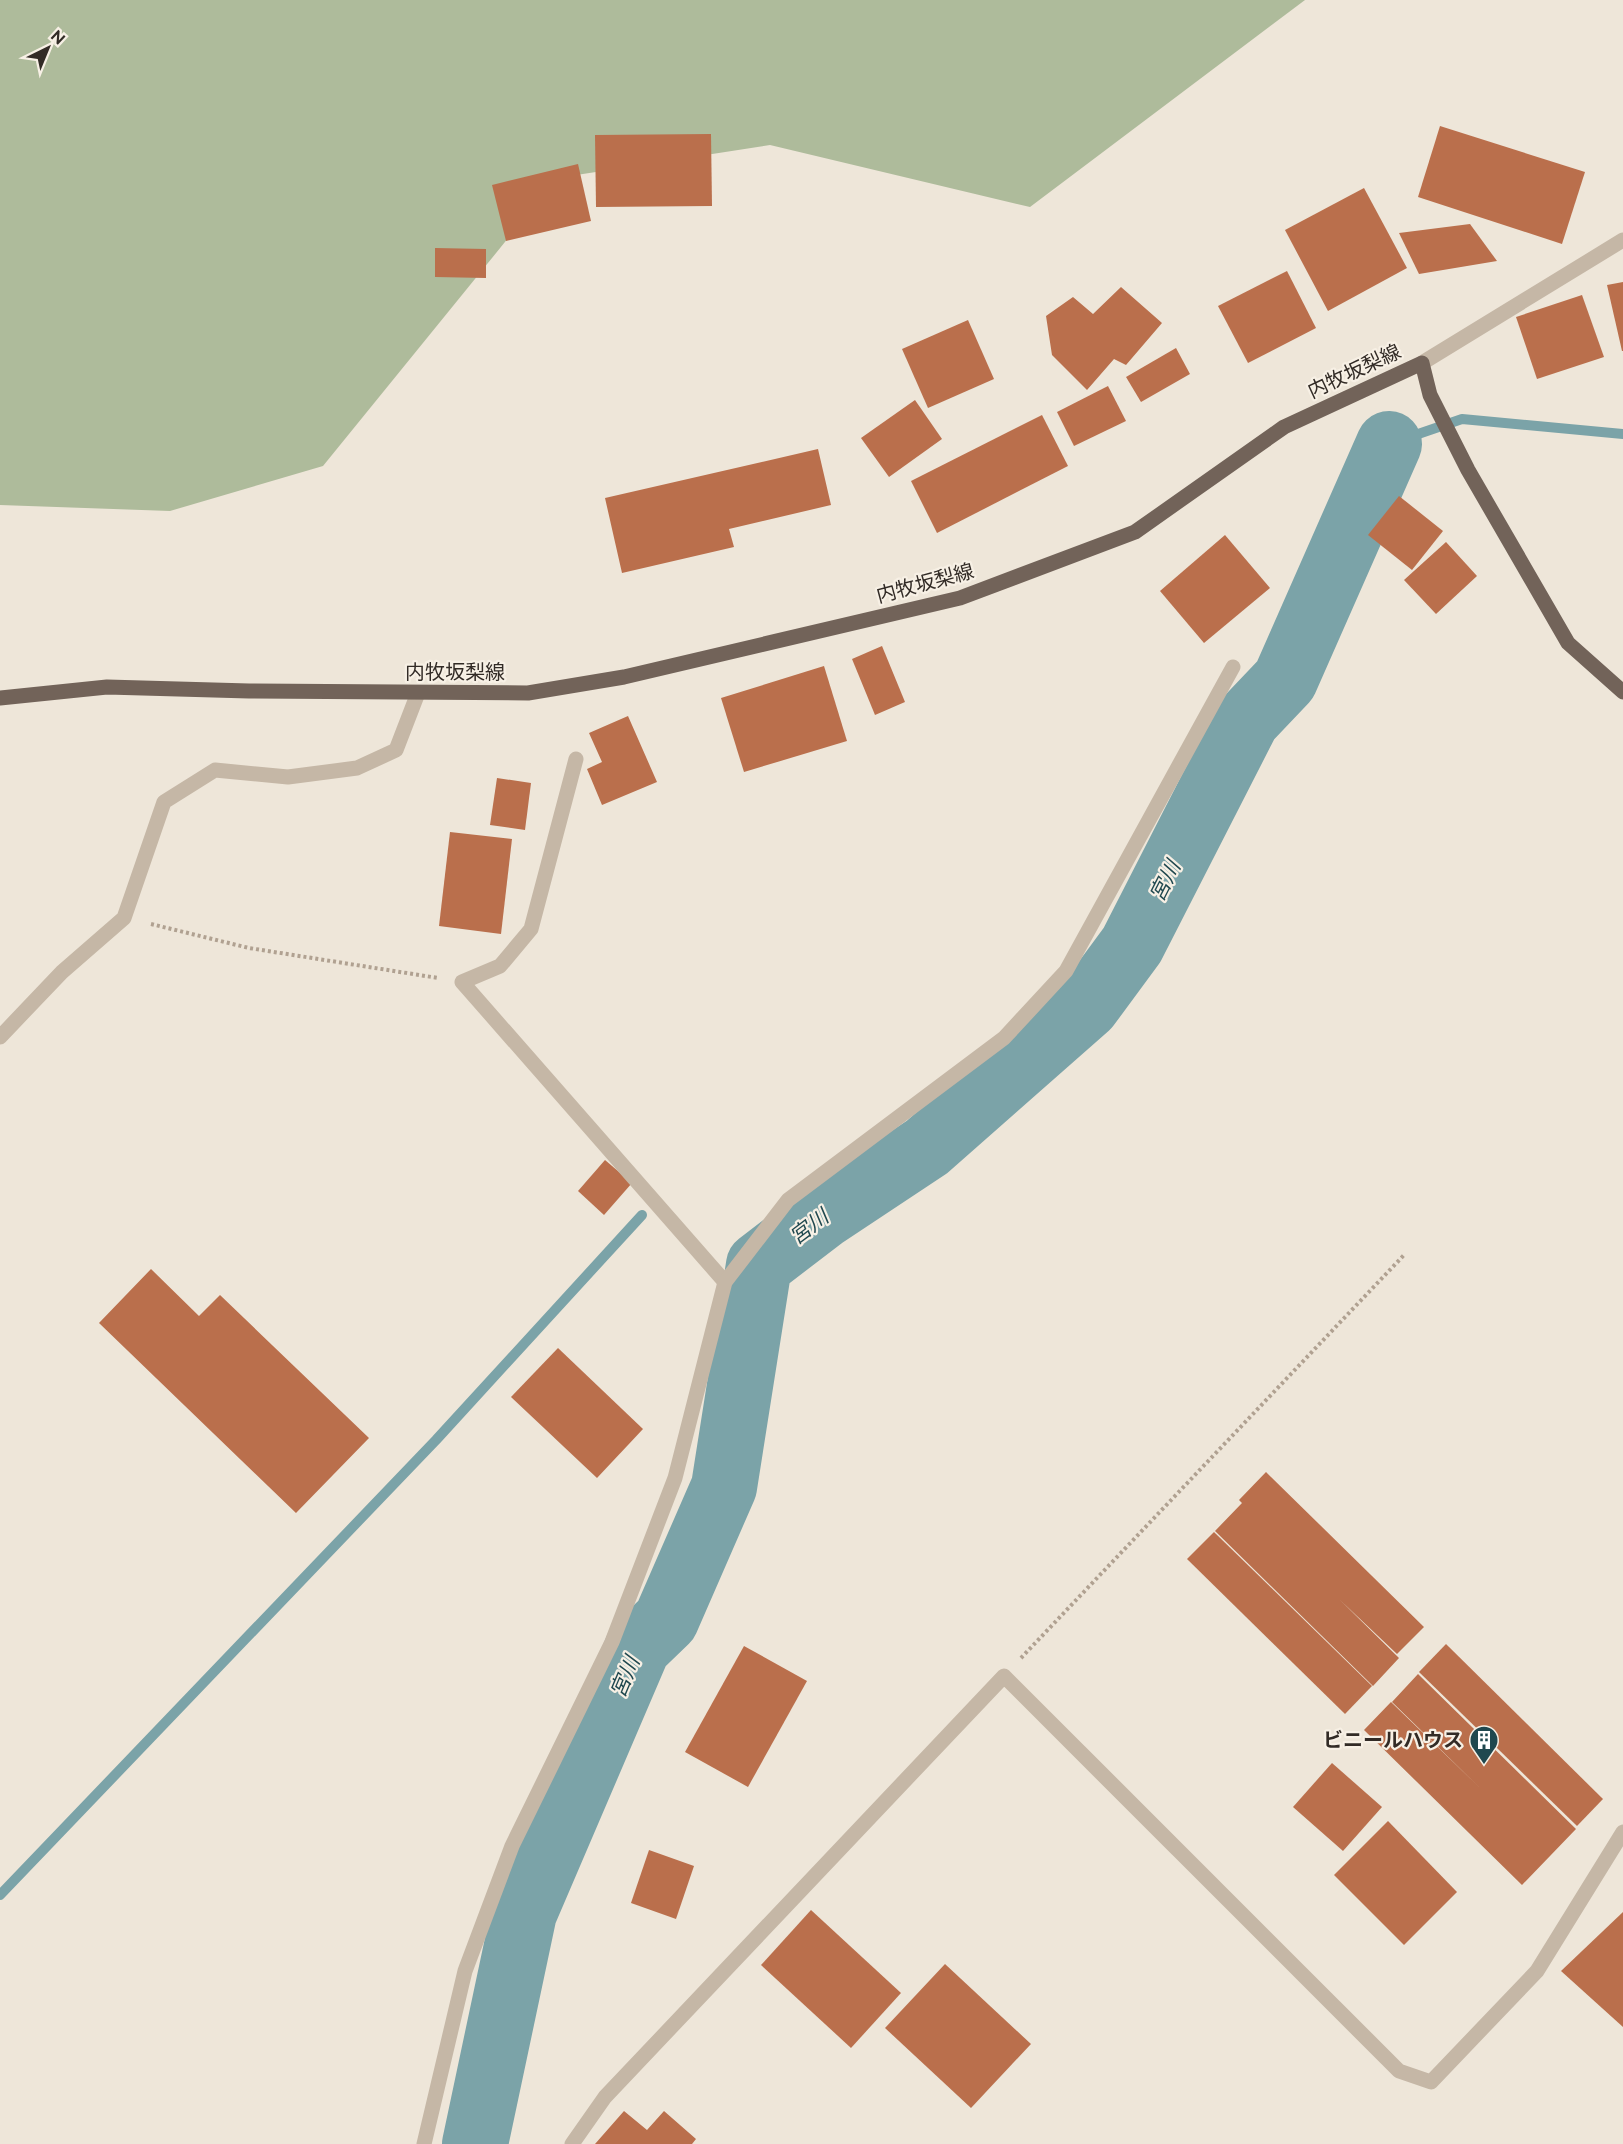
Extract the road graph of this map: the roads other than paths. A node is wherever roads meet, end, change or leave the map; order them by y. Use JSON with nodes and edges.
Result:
{"nodes":[{"id":1,"x":1623,"y":240,"type":"edge"},
{"id":2,"x":1422,"y":363,"type":"junction"},
{"id":3,"x":1233,"y":667,"type":"dead end"},
{"id":4,"x":1623,"y":692,"type":"edge"},
{"id":5,"x":418,"y":693,"type":"junction"},
{"id":6,"x":0,"y":698,"type":"edge"},
{"id":7,"x":576,"y":759,"type":"dead end"},
{"id":8,"x":0,"y":1037,"type":"edge"},
{"id":9,"x":725,"y":1282,"type":"junction"},
{"id":10,"x":1623,"y":1832,"type":"edge"},
{"id":11,"x":423,"y":2144,"type":"edge"},
{"id":12,"x":572,"y":2144,"type":"edge"}],
"edges":[{"from":1,"to":2,"type":"street"},
{"from":2,"to":4,"type":"main road","name":"内牧坂梨線"},
{"from":2,"to":5,"type":"main road","name":"内牧坂梨線"},
{"from":3,"to":9,"type":"street"},
{"from":5,"to":6,"type":"main road","name":"内牧坂梨線"},
{"from":5,"to":8,"type":"street"},
{"from":7,"to":9,"type":"street"},
{"from":9,"to":11,"type":"street"},
{"from":10,"to":12,"type":"street"}]}
